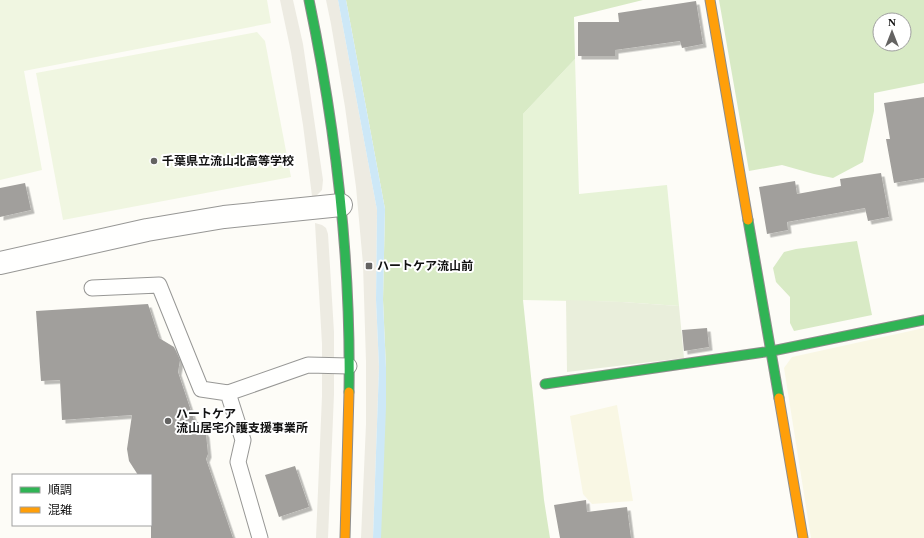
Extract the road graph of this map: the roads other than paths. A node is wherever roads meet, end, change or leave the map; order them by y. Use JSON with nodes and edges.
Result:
{"nodes":[{"id":1,"x":309,"y":0,"type":"edge"},
{"id":2,"x":710,"y":0,"type":"edge"},
{"id":3,"x":341,"y":205,"type":"junction"},
{"id":4,"x":0,"y":263,"type":"edge"},
{"id":5,"x":92,"y":288,"type":"dead end"},
{"id":6,"x":924,"y":320,"type":"edge"},
{"id":7,"x":772,"y":352,"type":"junction"},
{"id":8,"x":349,"y":366,"type":"junction"},
{"id":9,"x":545,"y":384,"type":"dead end"},
{"id":10,"x":228,"y":393,"type":"junction"},
{"id":11,"x":260,"y":538,"type":"edge"},
{"id":12,"x":344,"y":538,"type":"edge"},
{"id":13,"x":803,"y":538,"type":"edge"}],
"edges":[{"from":1,"to":3,"type":"street"},
{"from":2,"to":7,"type":"street"},
{"from":3,"to":4,"type":"street"},
{"from":3,"to":8,"type":"street"},
{"from":5,"to":10,"type":"lane"},
{"from":6,"to":7,"type":"street"},
{"from":7,"to":9,"type":"street"},
{"from":7,"to":13,"type":"street"},
{"from":8,"to":10,"type":"lane"},
{"from":8,"to":12,"type":"street"},
{"from":10,"to":11,"type":"lane"}]}
